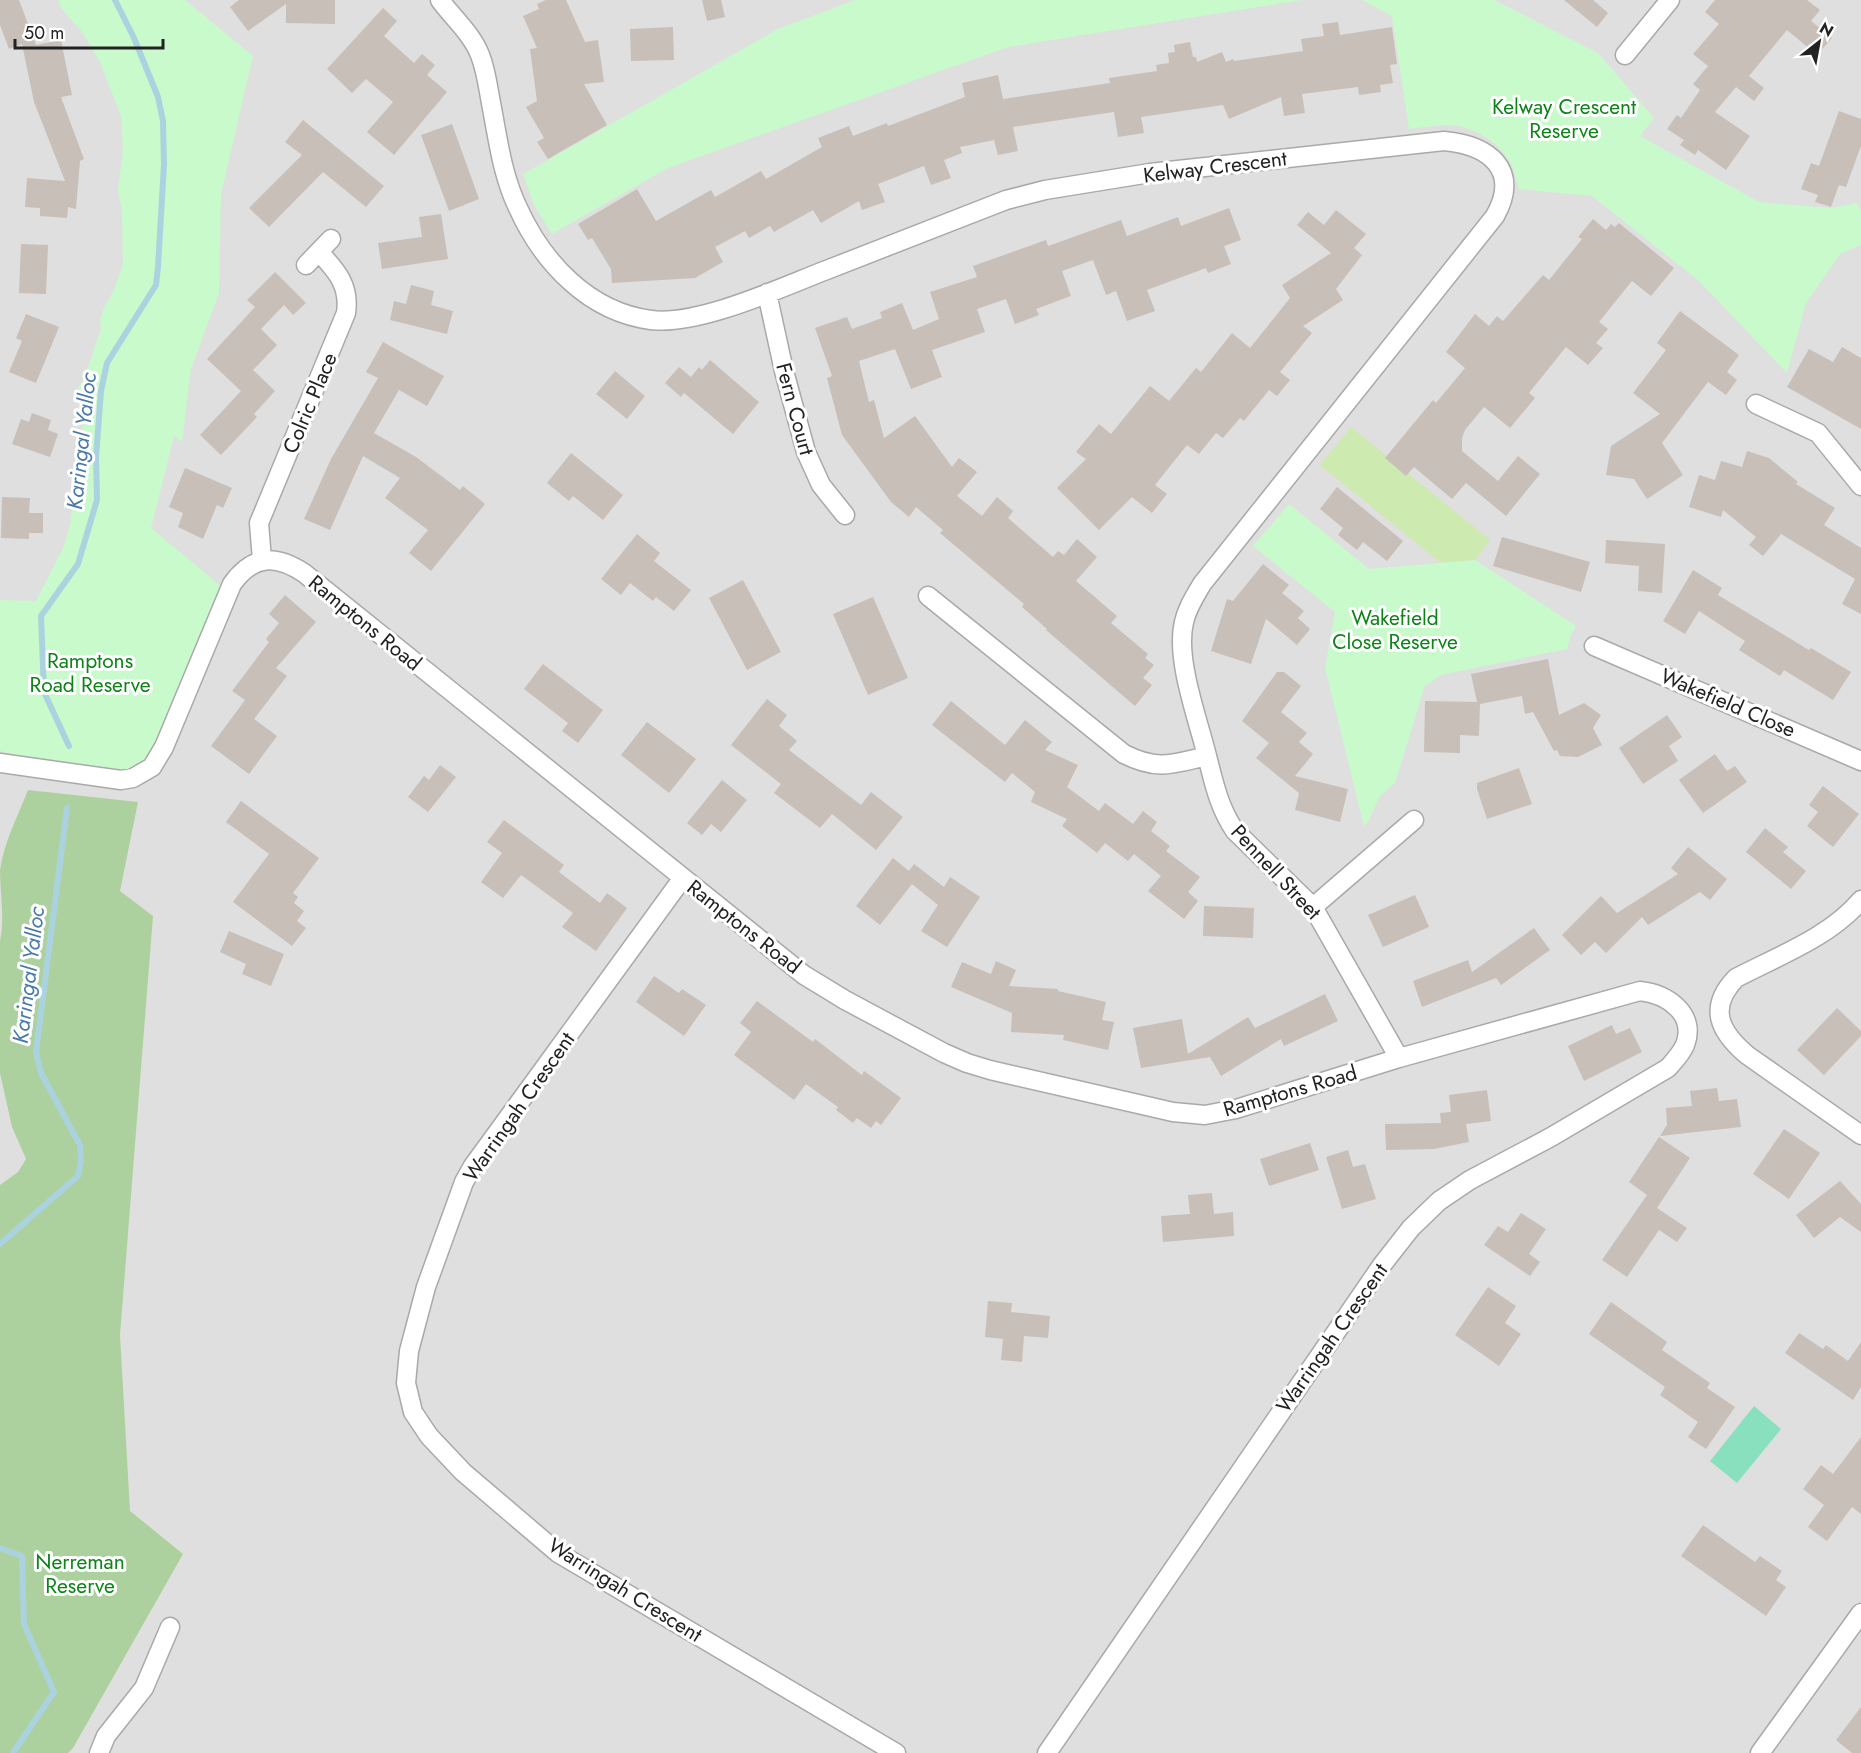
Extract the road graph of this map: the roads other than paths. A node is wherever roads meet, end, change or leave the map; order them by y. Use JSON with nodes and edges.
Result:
{"nodes":[{"id":1,"x":440,"y":0,"type":"edge"},
{"id":2,"x":1670,"y":0,"type":"edge"},
{"id":3,"x":1625,"y":55,"type":"dead end"},
{"id":4,"x":306,"y":265,"type":"dead end"},
{"id":5,"x":767,"y":293,"type":"junction"},
{"id":6,"x":1756,"y":404,"type":"dead end"},
{"id":7,"x":1861,"y":486,"type":"edge"},
{"id":8,"x":845,"y":515,"type":"dead end"},
{"id":9,"x":262,"y":560,"type":"junction"},
{"id":10,"x":928,"y":596,"type":"dead end"},
{"id":11,"x":1594,"y":646,"type":"dead end"},
{"id":12,"x":1207,"y":756,"type":"junction"},
{"id":13,"x":1861,"y":761,"type":"edge"},
{"id":14,"x":0,"y":763,"type":"edge"},
{"id":15,"x":1414,"y":820,"type":"dead end"},
{"id":16,"x":682,"y":879,"type":"junction"},
{"id":17,"x":1861,"y":900,"type":"edge"},
{"id":18,"x":1313,"y":907,"type":"junction"},
{"id":19,"x":1681,"y":1011,"type":"joint"},
{"id":20,"x":1399,"y":1058,"type":"junction"},
{"id":21,"x":1861,"y":1135,"type":"edge"},
{"id":22,"x":1861,"y":1613,"type":"edge"},
{"id":23,"x":170,"y":1628,"type":"dead end"},
{"id":24,"x":99,"y":1753,"type":"edge"},
{"id":25,"x":896,"y":1753,"type":"edge"},
{"id":26,"x":1047,"y":1753,"type":"edge"},
{"id":27,"x":1761,"y":1753,"type":"edge"}],
"edges":[{"from":1,"to":5,"type":"street","name":"Kelway Crescent"},
{"from":2,"to":3,"type":"street"},
{"from":4,"to":9,"type":"street","name":"Colric Place"},
{"from":5,"to":8,"type":"street","name":"Fern Court"},
{"from":5,"to":12,"type":"street","name":"Kelway Crescent"},
{"from":6,"to":7,"type":"street"},
{"from":9,"to":14,"type":"street"},
{"from":9,"to":16,"type":"street","name":"Ramptons Road"},
{"from":10,"to":12,"type":"street"},
{"from":11,"to":13,"type":"street","name":"Wakefield Close"},
{"from":12,"to":18,"type":"street","name":"Pennell Street"},
{"from":15,"to":18,"type":"street"},
{"from":16,"to":20,"type":"street","name":"Ramptons Road"},
{"from":16,"to":25,"type":"street","name":"Warringah Crescent"},
{"from":17,"to":21,"type":"street"},
{"from":18,"to":20,"type":"street","name":"Pennell Street"},
{"from":19,"to":20,"type":"street","name":"Ramptons Road"},
{"from":19,"to":26,"type":"street","name":"Warringah Crescent"},
{"from":22,"to":27,"type":"street"},
{"from":23,"to":24,"type":"street"}]}
